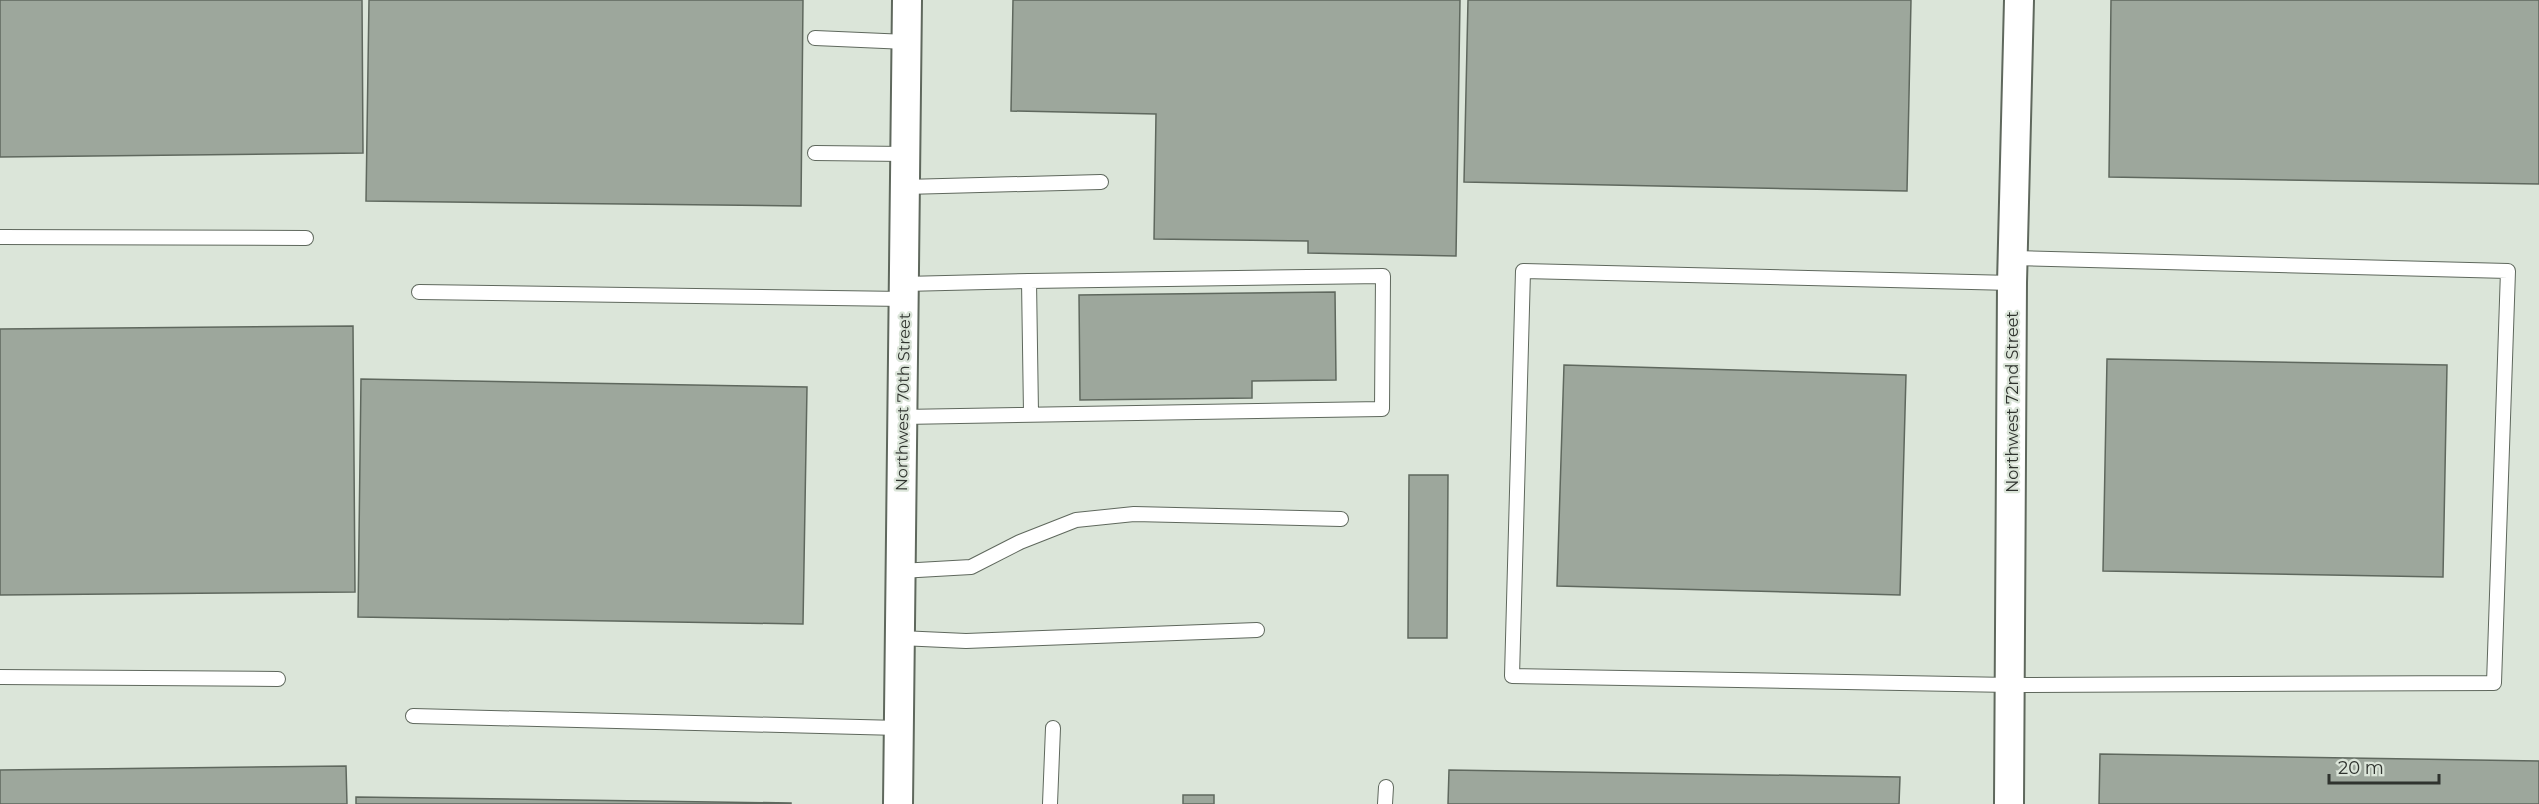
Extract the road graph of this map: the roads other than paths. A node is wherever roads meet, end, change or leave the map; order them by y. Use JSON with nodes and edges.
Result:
{"nodes":[{"id":1,"x":907,"y":0,"type":"edge"},
{"id":2,"x":2019,"y":0,"type":"edge"},
{"id":3,"x":815,"y":38,"type":"dead end"},
{"id":4,"x":906,"y":42,"type":"junction"},
{"id":5,"x":815,"y":153,"type":"dead end"},
{"id":6,"x":905,"y":154,"type":"junction"},
{"id":7,"x":1101,"y":182,"type":"dead end"},
{"id":8,"x":905,"y":187,"type":"junction"},
{"id":9,"x":0,"y":237,"type":"edge"},
{"id":10,"x":306,"y":238,"type":"dead end"},
{"id":11,"x":2012,"y":270,"type":"junction"},
{"id":12,"x":1029,"y":281,"type":"junction"},
{"id":13,"x":904,"y":291,"type":"junction"},
{"id":14,"x":419,"y":292,"type":"dead end"},
{"id":15,"x":1031,"y":413,"type":"junction"},
{"id":16,"x":902,"y":417,"type":"junction"},
{"id":17,"x":1341,"y":519,"type":"dead end"},
{"id":18,"x":900,"y":571,"type":"junction"},
{"id":19,"x":1257,"y":630,"type":"dead end"},
{"id":20,"x":900,"y":638,"type":"junction"},
{"id":21,"x":0,"y":676,"type":"edge"},
{"id":22,"x":278,"y":678,"type":"dead end"},
{"id":23,"x":2010,"y":685,"type":"junction"},
{"id":24,"x":413,"y":716,"type":"dead end"},
{"id":25,"x":899,"y":728,"type":"junction"},
{"id":26,"x":1053,"y":728,"type":"dead end"},
{"id":27,"x":1386,"y":787,"type":"dead end"},
{"id":28,"x":898,"y":804,"type":"edge"},
{"id":29,"x":1050,"y":804,"type":"edge"},
{"id":30,"x":1384,"y":804,"type":"edge"},
{"id":31,"x":2009,"y":804,"type":"edge"}],
"edges":[{"from":1,"to":4,"type":"street","name":"Northwest 70th Street"},
{"from":2,"to":11,"type":"street","name":"Northwest 72nd Street"},
{"from":3,"to":4,"type":"lane"},
{"from":4,"to":6,"type":"street","name":"Northwest 70th Street"},
{"from":5,"to":6,"type":"lane"},
{"from":6,"to":8,"type":"street","name":"Northwest 70th Street"},
{"from":7,"to":8,"type":"lane"},
{"from":8,"to":13,"type":"street","name":"Northwest 70th Street"},
{"from":9,"to":10,"type":"lane"},
{"from":11,"to":23,"type":"street","name":"Northwest 72nd Street"},
{"from":11,"to":23,"type":"lane"},
{"from":11,"to":23,"type":"lane"},
{"from":12,"to":13,"type":"lane"},
{"from":12,"to":15,"type":"lane"},
{"from":12,"to":15,"type":"lane"},
{"from":13,"to":14,"type":"lane"},
{"from":13,"to":16,"type":"street","name":"Northwest 70th Street"},
{"from":15,"to":16,"type":"lane"},
{"from":16,"to":18,"type":"street","name":"Northwest 70th Street"},
{"from":17,"to":18,"type":"lane"},
{"from":18,"to":20,"type":"street","name":"Northwest 70th Street"},
{"from":19,"to":20,"type":"lane"},
{"from":20,"to":25,"type":"street","name":"Northwest 70th Street"},
{"from":21,"to":22,"type":"lane"},
{"from":23,"to":31,"type":"street","name":"Northwest 72nd Street"},
{"from":24,"to":25,"type":"lane"},
{"from":25,"to":28,"type":"street","name":"Northwest 70th Street"},
{"from":26,"to":29,"type":"lane"},
{"from":27,"to":30,"type":"lane"}]}
